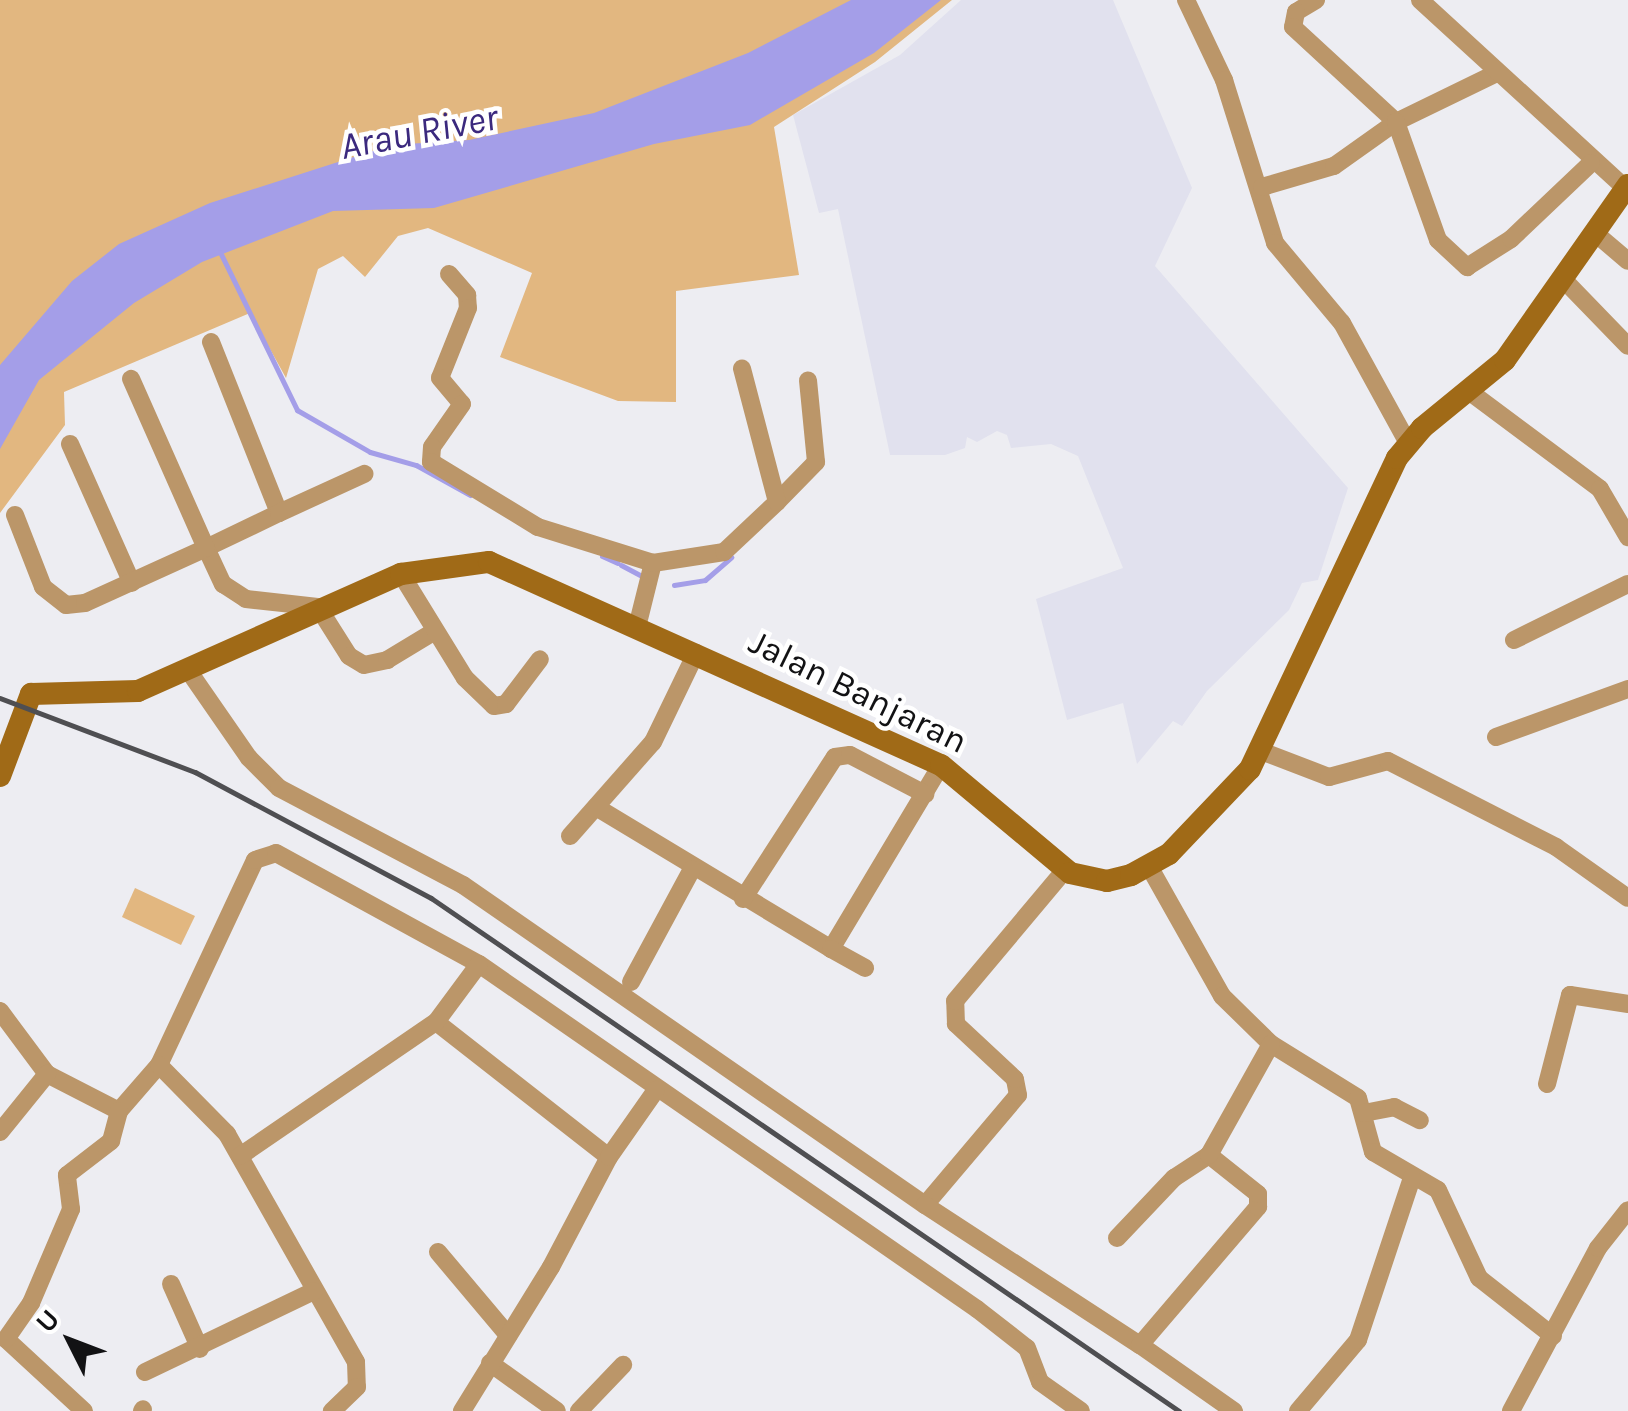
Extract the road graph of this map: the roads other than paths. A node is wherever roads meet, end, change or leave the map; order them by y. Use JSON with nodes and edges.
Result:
{"nodes":[{"id":1,"x":1186,"y":0,"type":"edge"},
{"id":2,"x":1316,"y":0,"type":"edge"},
{"id":3,"x":1420,"y":0,"type":"edge"},
{"id":4,"x":1495,"y":74,"type":"junction"},
{"id":5,"x":1396,"y":122,"type":"junction"},
{"id":6,"x":1591,"y":162,"type":"junction"},
{"id":7,"x":1262,"y":187,"type":"junction"},
{"id":8,"x":1627,"y":187,"type":"edge"},
{"id":9,"x":1594,"y":234,"type":"junction"},
{"id":10,"x":1628,"y":262,"type":"edge"},
{"id":11,"x":449,"y":274,"type":"dead end"},
{"id":12,"x":1563,"y":279,"type":"junction"},
{"id":13,"x":211,"y":342,"type":"dead end"},
{"id":14,"x":1628,"y":346,"type":"edge"},
{"id":15,"x":742,"y":369,"type":"dead end"},
{"id":16,"x":131,"y":379,"type":"dead end"},
{"id":17,"x":808,"y":380,"type":"dead end"},
{"id":18,"x":1470,"y":392,"type":"junction"},
{"id":19,"x":1408,"y":442,"type":"junction"},
{"id":20,"x":70,"y":444,"type":"dead end"},
{"id":21,"x":364,"y":474,"type":"dead end"},
{"id":22,"x":777,"y":502,"type":"junction"},
{"id":23,"x":279,"y":513,"type":"junction"},
{"id":24,"x":15,"y":514,"type":"dead end"},
{"id":25,"x":1628,"y":537,"type":"edge"},
{"id":26,"x":206,"y":548,"type":"junction"},
{"id":27,"x":651,"y":569,"type":"junction"},
{"id":28,"x":402,"y":574,"type":"junction"},
{"id":29,"x":132,"y":583,"type":"junction"},
{"id":30,"x":1628,"y":584,"type":"edge"},
{"id":31,"x":318,"y":607,"type":"junction"},
{"id":32,"x":640,"y":616,"type":"junction"},
{"id":33,"x":435,"y":631,"type":"junction"},
{"id":34,"x":1514,"y":640,"type":"dead end"},
{"id":35,"x":696,"y":653,"type":"junction"},
{"id":36,"x":540,"y":659,"type":"dead end"},
{"id":37,"x":188,"y":670,"type":"junction"},
{"id":38,"x":1628,"y":688,"type":"edge"},
{"id":39,"x":1496,"y":737,"type":"dead end"},
{"id":40,"x":1261,"y":752,"type":"junction"},
{"id":41,"x":942,"y":765,"type":"junction"},
{"id":42,"x":0,"y":776,"type":"edge"},
{"id":43,"x":925,"y":794,"type":"junction"},
{"id":44,"x":596,"y":807,"type":"junction"},
{"id":45,"x":570,"y":836,"type":"dead end"},
{"id":46,"x":1150,"y":868,"type":"junction"},
{"id":47,"x":692,"y":869,"type":"junction"},
{"id":48,"x":1065,"y":870,"type":"junction"},
{"id":49,"x":1628,"y":898,"type":"edge"},
{"id":50,"x":743,"y":899,"type":"junction"},
{"id":51,"x":831,"y":949,"type":"junction"},
{"id":52,"x":479,"y":964,"type":"junction"},
{"id":53,"x":865,"y":968,"type":"dead end"},
{"id":54,"x":630,"y":982,"type":"dead end"},
{"id":55,"x":1628,"y":1004,"type":"edge"},
{"id":56,"x":0,"y":1012,"type":"edge"},
{"id":57,"x":436,"y":1022,"type":"junction"},
{"id":58,"x":1271,"y":1044,"type":"junction"},
{"id":59,"x":159,"y":1065,"type":"junction"},
{"id":60,"x":47,"y":1074,"type":"junction"},
{"id":61,"x":1547,"y":1084,"type":"dead end"},
{"id":62,"x":656,"y":1090,"type":"junction"},
{"id":63,"x":118,"y":1111,"type":"junction"},
{"id":64,"x":1364,"y":1114,"type":"junction"},
{"id":65,"x":1420,"y":1120,"type":"dead end"},
{"id":66,"x":0,"y":1132,"type":"edge"},
{"id":67,"x":1209,"y":1155,"type":"junction"},
{"id":68,"x":240,"y":1156,"type":"junction"},
{"id":69,"x":608,"y":1156,"type":"junction"},
{"id":70,"x":1412,"y":1178,"type":"junction"},
{"id":71,"x":925,"y":1206,"type":"junction"},
{"id":72,"x":1628,"y":1210,"type":"edge"},
{"id":73,"x":1117,"y":1238,"type":"dead end"},
{"id":74,"x":438,"y":1252,"type":"dead end"},
{"id":75,"x":171,"y":1284,"type":"dead end"},
{"id":76,"x":314,"y":1291,"type":"junction"},
{"id":77,"x":508,"y":1335,"type":"junction"},
{"id":78,"x":1554,"y":1336,"type":"junction"},
{"id":79,"x":3,"y":1344,"type":"edge"},
{"id":80,"x":1140,"y":1346,"type":"junction"},
{"id":81,"x":200,"y":1349,"type":"junction"},
{"id":82,"x":490,"y":1364,"type":"junction"},
{"id":83,"x":622,"y":1365,"type":"dead end"},
{"id":84,"x":146,"y":1372,"type":"dead end"},
{"id":85,"x":84,"y":1411,"type":"edge"},
{"id":86,"x":332,"y":1411,"type":"edge"},
{"id":87,"x":462,"y":1411,"type":"edge"},
{"id":88,"x":557,"y":1411,"type":"edge"},
{"id":89,"x":579,"y":1411,"type":"edge"},
{"id":90,"x":1081,"y":1411,"type":"edge"},
{"id":91,"x":1234,"y":1411,"type":"edge"},
{"id":92,"x":1298,"y":1411,"type":"edge"},
{"id":93,"x":1511,"y":1411,"type":"edge"}],
"edges":[{"from":1,"to":7,"type":"street"},
{"from":2,"to":5,"type":"street"},
{"from":3,"to":4,"type":"street"},
{"from":4,"to":5,"type":"street"},
{"from":4,"to":6,"type":"street"},
{"from":5,"to":6,"type":"street"},
{"from":5,"to":7,"type":"street"},
{"from":6,"to":8,"type":"street"},
{"from":7,"to":19,"type":"street"},
{"from":8,"to":9,"type":"street"},
{"from":9,"to":10,"type":"street"},
{"from":9,"to":12,"type":"street"},
{"from":11,"to":27,"type":"street"},
{"from":12,"to":14,"type":"street"},
{"from":12,"to":18,"type":"street"},
{"from":13,"to":23,"type":"street"},
{"from":15,"to":22,"type":"street"},
{"from":16,"to":26,"type":"street"},
{"from":17,"to":22,"type":"street"},
{"from":18,"to":19,"type":"street"},
{"from":18,"to":25,"type":"street"},
{"from":19,"to":40,"type":"street"},
{"from":20,"to":29,"type":"street"},
{"from":21,"to":23,"type":"street"},
{"from":22,"to":27,"type":"street"},
{"from":23,"to":26,"type":"street"},
{"from":24,"to":29,"type":"street"},
{"from":26,"to":29,"type":"street"},
{"from":26,"to":31,"type":"street"},
{"from":27,"to":32,"type":"street"},
{"from":28,"to":31,"type":"street","name":"Jalan Banjaran"},
{"from":28,"to":32,"type":"street","name":"Jalan Banjaran"},
{"from":28,"to":33,"type":"street"},
{"from":30,"to":34,"type":"street"},
{"from":31,"to":33,"type":"street"},
{"from":31,"to":37,"type":"street","name":"Jalan Banjaran"},
{"from":32,"to":35,"type":"street","name":"Jalan Banjaran"},
{"from":33,"to":36,"type":"street"},
{"from":35,"to":41,"type":"street","name":"Jalan Banjaran"},
{"from":35,"to":44,"type":"street"},
{"from":37,"to":42,"type":"street","name":"Jalan Banjaran"},
{"from":37,"to":71,"type":"street"},
{"from":38,"to":39,"type":"street"},
{"from":40,"to":46,"type":"street"},
{"from":40,"to":49,"type":"street"},
{"from":41,"to":43,"type":"street"},
{"from":41,"to":48,"type":"street","name":"Jalan Banjaran"},
{"from":43,"to":50,"type":"street"},
{"from":43,"to":51,"type":"street"},
{"from":44,"to":45,"type":"street"},
{"from":44,"to":47,"type":"street"},
{"from":46,"to":48,"type":"street","name":"Jalan Banjaran"},
{"from":46,"to":58,"type":"street"},
{"from":47,"to":50,"type":"street"},
{"from":47,"to":54,"type":"street"},
{"from":48,"to":71,"type":"street"},
{"from":50,"to":51,"type":"street"},
{"from":51,"to":53,"type":"street"},
{"from":52,"to":57,"type":"street"},
{"from":52,"to":59,"type":"street"},
{"from":52,"to":62,"type":"street"},
{"from":55,"to":61,"type":"street"},
{"from":56,"to":60,"type":"street"},
{"from":57,"to":68,"type":"street"},
{"from":57,"to":69,"type":"street"},
{"from":58,"to":64,"type":"street"},
{"from":58,"to":67,"type":"street"},
{"from":59,"to":63,"type":"street"},
{"from":59,"to":68,"type":"street"},
{"from":60,"to":63,"type":"street"},
{"from":60,"to":66,"type":"street"},
{"from":62,"to":69,"type":"street"},
{"from":62,"to":90,"type":"street"},
{"from":63,"to":79,"type":"street"},
{"from":64,"to":65,"type":"street"},
{"from":64,"to":70,"type":"street"},
{"from":67,"to":73,"type":"street"},
{"from":67,"to":80,"type":"street"},
{"from":68,"to":76,"type":"street"},
{"from":69,"to":77,"type":"street"},
{"from":70,"to":78,"type":"street"},
{"from":70,"to":92,"type":"street"},
{"from":71,"to":80,"type":"street"},
{"from":72,"to":78,"type":"street"},
{"from":74,"to":77,"type":"street"},
{"from":75,"to":81,"type":"street"},
{"from":76,"to":81,"type":"street"},
{"from":76,"to":86,"type":"street"},
{"from":77,"to":82,"type":"street"},
{"from":78,"to":93,"type":"street"},
{"from":79,"to":85,"type":"street"},
{"from":80,"to":91,"type":"street"},
{"from":81,"to":84,"type":"street"},
{"from":82,"to":87,"type":"street"},
{"from":82,"to":88,"type":"street"},
{"from":83,"to":89,"type":"street"}]}
